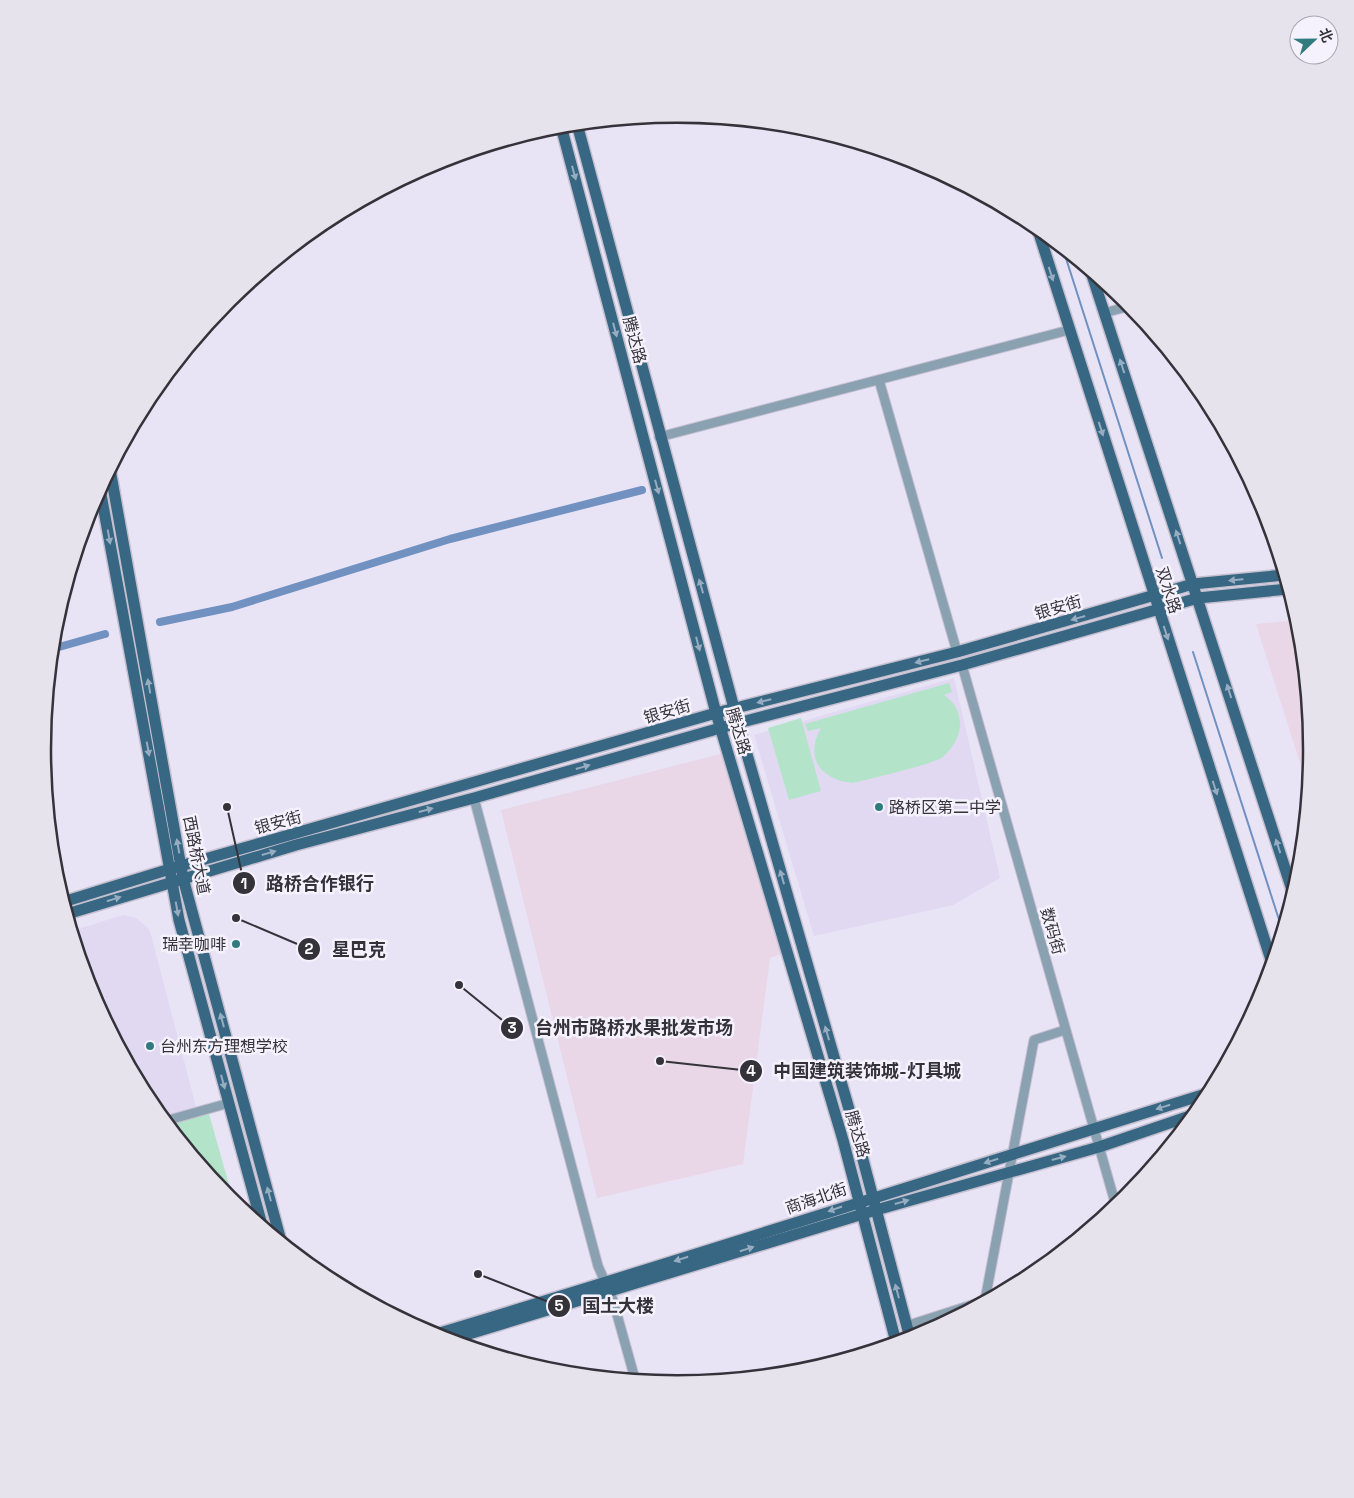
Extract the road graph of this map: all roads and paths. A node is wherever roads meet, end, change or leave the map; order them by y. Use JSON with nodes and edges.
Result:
{"nodes":[{"id":1,"x":579,"y":131,"type":"edge"},
{"id":2,"x":563,"y":134,"type":"edge"},
{"id":3,"x":1041,"y":241,"type":"edge"},
{"id":4,"x":1095,"y":283,"type":"edge"},
{"id":5,"x":1121,"y":309,"type":"edge"},
{"id":6,"x":1104,"y":313,"type":"junction"},
{"id":7,"x":1070,"y":330,"type":"junction"},
{"id":8,"x":879,"y":380,"type":"junction"},
{"id":9,"x":659,"y":437,"type":"junction"},
{"id":10,"x":112,"y":481,"type":"edge"},
{"id":11,"x":103,"y":502,"type":"edge"},
{"id":12,"x":1278,"y":576,"type":"edge"},
{"id":13,"x":1193,"y":584,"type":"junction"},
{"id":14,"x":1282,"y":590,"type":"edge"},
{"id":15,"x":1154,"y":596,"type":"junction"},
{"id":16,"x":1198,"y":598,"type":"junction"},
{"id":17,"x":1158,"y":609,"type":"junction"},
{"id":18,"x":957,"y":652,"type":"junction"},
{"id":19,"x":962,"y":665,"type":"junction"},
{"id":20,"x":735,"y":709,"type":"junction"},
{"id":21,"x":716,"y":713,"type":"junction"},
{"id":22,"x":738,"y":723,"type":"junction"},
{"id":23,"x":721,"y":728,"type":"junction"},
{"id":24,"x":474,"y":798,"type":"junction"},
{"id":25,"x":175,"y":867,"type":"junction"},
{"id":26,"x":177,"y":879,"type":"junction"},
{"id":27,"x":1289,"y":879,"type":"edge"},
{"id":28,"x":70,"y":900,"type":"edge"},
{"id":29,"x":73,"y":912,"type":"edge"},
{"id":30,"x":1269,"y":953,"type":"edge"},
{"id":31,"x":1065,"y":1030,"type":"junction"},
{"id":32,"x":1197,"y":1097,"type":"edge"},
{"id":33,"x":229,"y":1103,"type":"junction"},
{"id":34,"x":173,"y":1119,"type":"edge"},
{"id":35,"x":1181,"y":1119,"type":"edge"},
{"id":36,"x":1094,"y":1129,"type":"junction"},
{"id":37,"x":1099,"y":1147,"type":"junction"},
{"id":38,"x":1012,"y":1154,"type":"junction"},
{"id":39,"x":1009,"y":1171,"type":"junction"},
{"id":40,"x":873,"y":1197,"type":"junction"},
{"id":41,"x":1113,"y":1197,"type":"edge"},
{"id":42,"x":859,"y":1201,"type":"junction"},
{"id":43,"x":876,"y":1210,"type":"junction"},
{"id":44,"x":259,"y":1214,"type":"edge"},
{"id":45,"x":863,"y":1214,"type":"junction"},
{"id":46,"x":278,"y":1230,"type":"edge"},
{"id":47,"x":608,"y":1287,"type":"junction"},
{"id":48,"x":985,"y":1293,"type":"edge"},
{"id":49,"x":949,"y":1312,"type":"edge"},
{"id":50,"x":906,"y":1326,"type":"junction"},
{"id":51,"x":907,"y":1330,"type":"edge"},
{"id":52,"x":448,"y":1331,"type":"edge"},
{"id":53,"x":461,"y":1336,"type":"edge"},
{"id":54,"x":894,"y":1336,"type":"edge"},
{"id":55,"x":633,"y":1373,"type":"edge"}],
"edges":[{"from":1,"to":9,"type":"main road","name":"腾达路"},
{"from":2,"to":21,"type":"main road","name":"腾达路","one_way":true},
{"from":3,"to":7,"type":"main road","name":"双水路","one_way":true},
{"from":4,"to":6,"type":"main road","name":"双水路"},
{"from":5,"to":6,"type":"street"},
{"from":13,"to":6,"type":"main road","name":"双水路","one_way":true},
{"from":7,"to":8,"type":"street"},
{"from":7,"to":15,"type":"main road","name":"双水路","one_way":true},
{"from":8,"to":9,"type":"street"},
{"from":8,"to":18,"type":"street"},
{"from":20,"to":9,"type":"main road","name":"腾达路","one_way":true},
{"from":25,"to":10,"type":"main road","name":"西路桥大道","one_way":true},
{"from":11,"to":25,"type":"main road","name":"西路桥大道","one_way":true},
{"from":12,"to":13,"type":"main road","name":"银安街","one_way":true},
{"from":13,"to":15,"type":"main road","name":"银安街"},
{"from":13,"to":16,"type":"main road","name":"双水路"},
{"from":14,"to":16,"type":"main road","name":"银安街"},
{"from":15,"to":17,"type":"main road","name":"双水路"},
{"from":15,"to":18,"type":"main road","name":"银安街","one_way":true},
{"from":16,"to":17,"type":"main road","name":"银安街"},
{"from":27,"to":16,"type":"main road","name":"双水路","one_way":true},
{"from":17,"to":19,"type":"main road","name":"银安街"},
{"from":17,"to":30,"type":"main road","name":"双水路","one_way":true},
{"from":18,"to":20,"type":"main road","name":"银安街","one_way":true},
{"from":19,"to":22,"type":"main road","name":"银安街"},
{"from":19,"to":31,"type":"street","name":"数码街"},
{"from":20,"to":21,"type":"main road","name":"银安街"},
{"from":20,"to":22,"type":"main road","name":"腾达路"},
{"from":21,"to":23,"type":"main road","name":"腾达路"},
{"from":21,"to":25,"type":"main road","name":"银安街"},
{"from":22,"to":23,"type":"main road","name":"银安街"},
{"from":40,"to":22,"type":"main road","name":"腾达路","one_way":true},
{"from":24,"to":23,"type":"main road","name":"银安街","one_way":true},
{"from":23,"to":42,"type":"main road","name":"腾达路"},
{"from":26,"to":24,"type":"main road","name":"银安街","one_way":true},
{"from":24,"to":47,"type":"street"},
{"from":25,"to":26,"type":"main road","name":"西路桥大道"},
{"from":25,"to":28,"type":"main road","name":"银安街"},
{"from":29,"to":26,"type":"main road","name":"银安街","one_way":true},
{"from":26,"to":33,"type":"main road","name":"西路桥大道","one_way":true},
{"from":46,"to":26,"type":"main road","name":"西路桥大道","one_way":true},
{"from":31,"to":36,"type":"street","name":"数码街"},
{"from":31,"to":38,"type":"street"},
{"from":32,"to":36,"type":"main road","name":"商海北街","one_way":true},
{"from":33,"to":34,"type":"street"},
{"from":33,"to":44,"type":"main road","name":"西路桥大道"},
{"from":35,"to":37,"type":"main road","name":"商海北街"},
{"from":36,"to":37,"type":"street","name":"数码街"},
{"from":36,"to":38,"type":"main road","name":"商海北街"},
{"from":39,"to":37,"type":"main road","name":"商海北街","one_way":true},
{"from":37,"to":41,"type":"street","name":"数码街"},
{"from":38,"to":39,"type":"street"},
{"from":38,"to":40,"type":"main road","name":"商海北街","one_way":true},
{"from":43,"to":39,"type":"main road","name":"商海北街","one_way":true},
{"from":39,"to":48,"type":"street"},
{"from":40,"to":42,"type":"main road","name":"商海北街"},
{"from":40,"to":43,"type":"main road","name":"腾达路"},
{"from":42,"to":45,"type":"main road","name":"腾达路"},
{"from":42,"to":47,"type":"main road","name":"商海北街","one_way":true},
{"from":43,"to":45,"type":"main road","name":"商海北街"},
{"from":50,"to":43,"type":"main road","name":"腾达路","one_way":true},
{"from":47,"to":45,"type":"main road","name":"商海北街","one_way":true},
{"from":45,"to":54,"type":"main road","name":"腾达路"},
{"from":47,"to":52,"type":"main road","name":"商海北街"},
{"from":47,"to":53,"type":"main road","name":"商海北街"},
{"from":47,"to":55,"type":"street"},
{"from":49,"to":50,"type":"street"},
{"from":50,"to":51,"type":"main road","name":"腾达路"}]}
